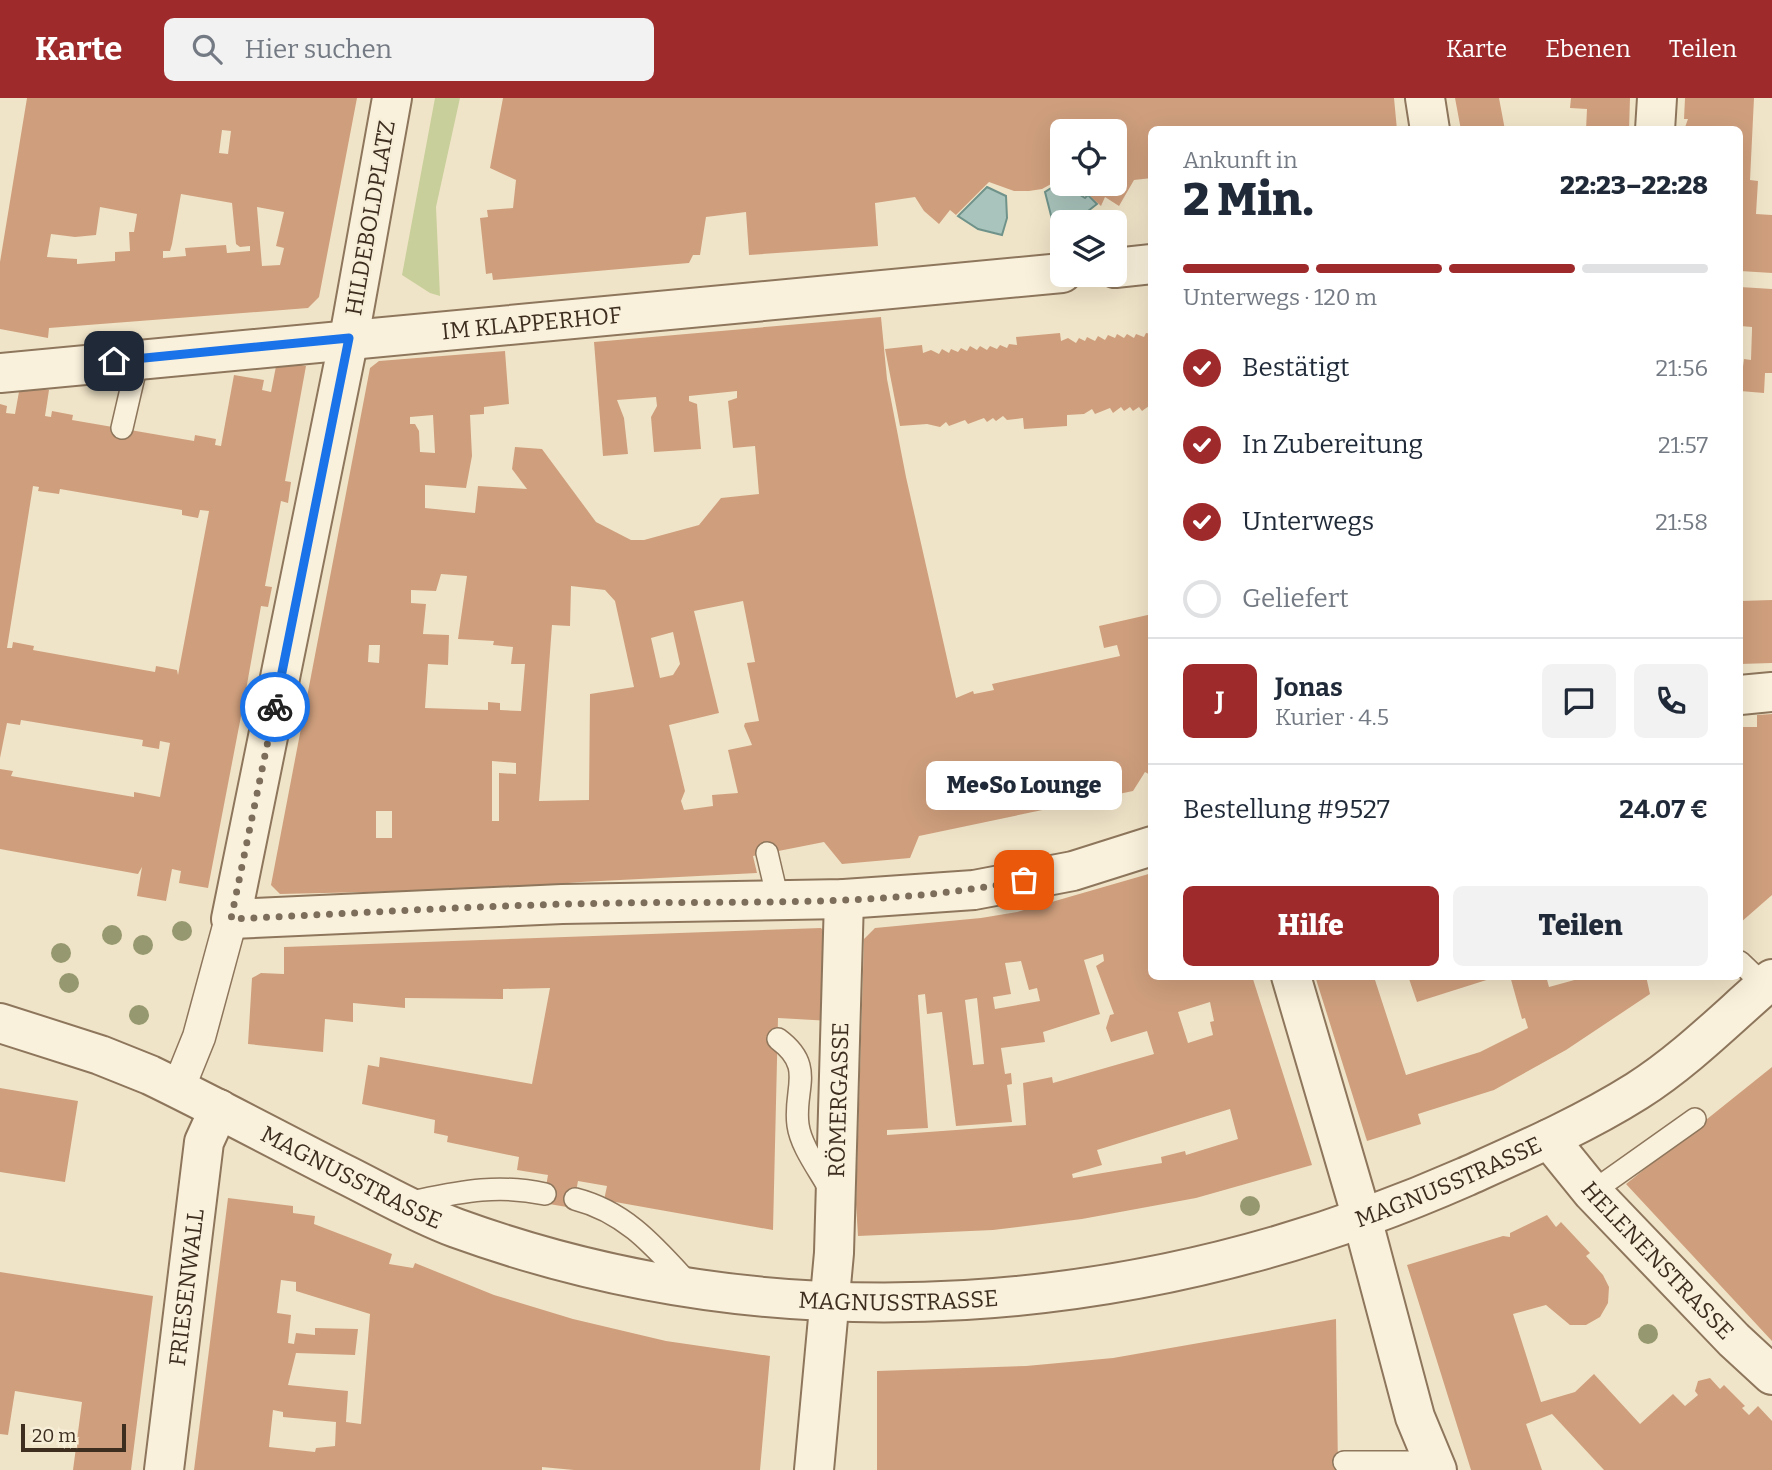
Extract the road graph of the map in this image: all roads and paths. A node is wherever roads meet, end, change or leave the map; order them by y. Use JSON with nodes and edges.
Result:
{"nodes":[{"id":1,"x":392,"y":98,"type":"edge"},
{"id":2,"x":1425,"y":98,"type":"edge"},
{"id":3,"x":1657,"y":98,"type":"edge"},
{"id":4,"x":1429,"y":126,"type":"edge"},
{"id":5,"x":1655,"y":126,"type":"edge"},
{"id":6,"x":1148,"y":264,"type":"edge"},
{"id":7,"x":1127,"y":267,"type":"edge"},
{"id":8,"x":1050,"y":274,"type":"edge"},
{"id":9,"x":349,"y":338,"type":"junction"},
{"id":10,"x":138,"y":359,"type":"junction"},
{"id":11,"x":0,"y":373,"type":"edge"},
{"id":12,"x":122,"y":428,"type":"dead end"},
{"id":13,"x":1772,"y":692,"type":"edge"},
{"id":14,"x":1743,"y":695,"type":"edge"},
{"id":15,"x":1148,"y":847,"type":"edge"},
{"id":16,"x":767,"y":853,"type":"dead end"},
{"id":17,"x":844,"y":899,"type":"junction"},
{"id":18,"x":778,"y":900,"type":"junction"},
{"id":19,"x":231,"y":919,"type":"junction"},
{"id":20,"x":1759,"y":975,"type":"edge"},
{"id":21,"x":1292,"y":980,"type":"edge"},
{"id":22,"x":0,"y":1023,"type":"edge"},
{"id":23,"x":778,"y":1039,"type":"dead end"},
{"id":24,"x":178,"y":1089,"type":"junction"},
{"id":25,"x":219,"y":1109,"type":"junction"},
{"id":26,"x":1695,"y":1119,"type":"dead end"},
{"id":27,"x":1549,"y":1139,"type":"junction"},
{"id":28,"x":1592,"y":1192,"type":"junction"},
{"id":29,"x":545,"y":1194,"type":"dead end"},
{"id":30,"x":575,"y":1199,"type":"dead end"},
{"id":31,"x":836,"y":1201,"type":"junction"},
{"id":32,"x":402,"y":1203,"type":"junction"},
{"id":33,"x":1362,"y":1218,"type":"junction"},
{"id":34,"x":690,"y":1286,"type":"junction"},
{"id":35,"x":831,"y":1301,"type":"junction"},
{"id":36,"x":1772,"y":1375,"type":"edge"},
{"id":37,"x":1344,"y":1462,"type":"dead end"},
{"id":38,"x":1436,"y":1466,"type":"edge"},
{"id":39,"x":164,"y":1470,"type":"edge"},
{"id":40,"x":814,"y":1470,"type":"edge"}],
"edges":[{"from":1,"to":9,"type":"street","name":"HILDEBOLDPLATZ"},
{"from":2,"to":4,"type":"street"},
{"from":3,"to":5,"type":"street"},
{"from":6,"to":7,"type":"street"},
{"from":8,"to":9,"type":"street","name":"IM KLAPPERHOF"},
{"from":9,"to":10,"type":"street","name":"IM KLAPPERHOF"},
{"from":9,"to":19,"type":"street"},
{"from":10,"to":11,"type":"street","name":"IM KLAPPERHOF"},
{"from":10,"to":12,"type":"lane"},
{"from":13,"to":14,"type":"street"},
{"from":15,"to":17,"type":"street"},
{"from":16,"to":18,"type":"lane"},
{"from":17,"to":18,"type":"street"},
{"from":17,"to":31,"type":"street","name":"RÖMERGASSE"},
{"from":18,"to":19,"type":"street"},
{"from":19,"to":24,"type":"street"},
{"from":20,"to":27,"type":"street","name":"MAGNUSSTRASSE"},
{"from":21,"to":33,"type":"street"},
{"from":22,"to":24,"type":"street","name":"MAGNUSSTRASSE"},
{"from":23,"to":31,"type":"lane"},
{"from":24,"to":25,"type":"street","name":"MAGNUSSTRASSE"},
{"from":25,"to":32,"type":"street","name":"MAGNUSSTRASSE"},
{"from":25,"to":39,"type":"street","name":"FRIESENWALL"},
{"from":26,"to":28,"type":"lane"},
{"from":27,"to":28,"type":"street","name":"HELENENSTRASSE"},
{"from":27,"to":33,"type":"street","name":"MAGNUSSTRASSE"},
{"from":28,"to":36,"type":"street","name":"HELENENSTRASSE"},
{"from":29,"to":32,"type":"lane"},
{"from":30,"to":34,"type":"lane"},
{"from":31,"to":35,"type":"street","name":"RÖMERGASSE"},
{"from":32,"to":34,"type":"street","name":"MAGNUSSTRASSE"},
{"from":33,"to":35,"type":"street","name":"MAGNUSSTRASSE"},
{"from":33,"to":38,"type":"street"},
{"from":34,"to":35,"type":"street","name":"MAGNUSSTRASSE"},
{"from":35,"to":40,"type":"street","name":"RÖMERGASSE"},
{"from":37,"to":38,"type":"lane"}]}
